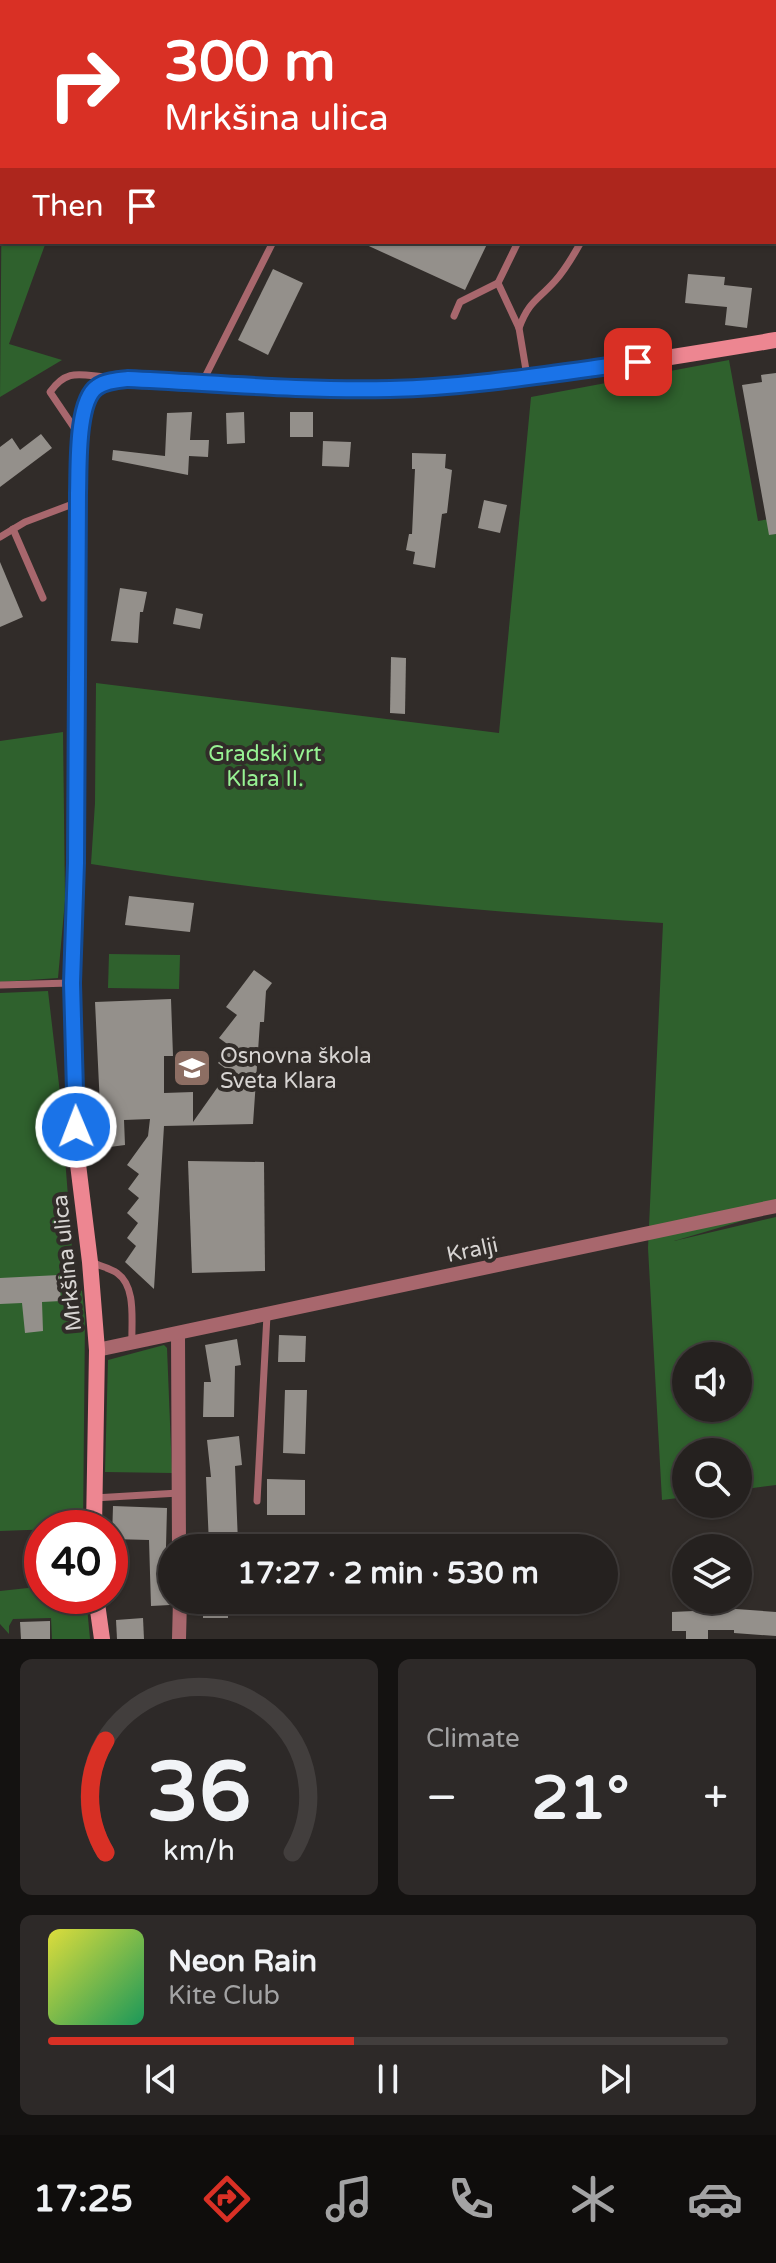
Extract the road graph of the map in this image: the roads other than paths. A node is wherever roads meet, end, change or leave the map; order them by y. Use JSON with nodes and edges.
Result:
{"nodes":[{"id":1,"x":272,"y":244,"type":"edge"},
{"id":2,"x":517,"y":244,"type":"edge"},
{"id":3,"x":580,"y":244,"type":"edge"},
{"id":4,"x":498,"y":283,"type":"junction"},
{"id":5,"x":454,"y":316,"type":"dead end"},
{"id":6,"x":519,"y":328,"type":"junction"},
{"id":7,"x":776,"y":340,"type":"edge"},
{"id":8,"x":527,"y":378,"type":"junction"},
{"id":9,"x":128,"y":379,"type":"junction"},
{"id":10,"x":202,"y":383,"type":"junction"},
{"id":11,"x":80,"y":436,"type":"junction"},
{"id":12,"x":78,"y":502,"type":"junction"},
{"id":13,"x":13,"y":529,"type":"junction"},
{"id":14,"x":0,"y":537,"type":"edge"},
{"id":15,"x":43,"y":598,"type":"dead end"},
{"id":16,"x":72,"y":983,"type":"junction"},
{"id":17,"x":0,"y":985,"type":"edge"},
{"id":18,"x":776,"y":1206,"type":"edge"},
{"id":19,"x":90,"y":1262,"type":"junction"},
{"id":20,"x":267,"y":1315,"type":"junction"},
{"id":21,"x":178,"y":1334,"type":"junction"},
{"id":22,"x":132,"y":1343,"type":"junction"},
{"id":23,"x":97,"y":1350,"type":"junction"},
{"id":24,"x":179,"y":1493,"type":"junction"},
{"id":25,"x":94,"y":1498,"type":"junction"},
{"id":26,"x":257,"y":1501,"type":"dead end"},
{"id":27,"x":94,"y":1510,"type":"edge"},
{"id":28,"x":179,"y":1534,"type":"edge"},
{"id":29,"x":99,"y":1614,"type":"edge"},
{"id":30,"x":180,"y":1614,"type":"edge"},
{"id":31,"x":102,"y":1639,"type":"edge"},
{"id":32,"x":179,"y":1639,"type":"edge"}],
"edges":[{"from":1,"to":10,"type":"lane"},
{"from":2,"to":4,"type":"lane"},
{"from":3,"to":6,"type":"lane"},
{"from":4,"to":5,"type":"lane"},
{"from":4,"to":6,"type":"lane"},
{"from":6,"to":8,"type":"lane"},
{"from":7,"to":8,"type":"street","name":"Mrkšina ulica"},
{"from":8,"to":10,"type":"street","name":"Mrkšina ulica"},
{"from":9,"to":10,"type":"street","name":"Mrkšina ulica"},
{"from":9,"to":11,"type":"street","name":"Mrkšina ulica"},
{"from":9,"to":11,"type":"lane"},
{"from":11,"to":12,"type":"street","name":"Mrkšina ulica"},
{"from":12,"to":13,"type":"lane"},
{"from":12,"to":16,"type":"street","name":"Mrkšina ulica"},
{"from":13,"to":14,"type":"lane"},
{"from":13,"to":15,"type":"lane"},
{"from":16,"to":17,"type":"lane"},
{"from":16,"to":19,"type":"street","name":"Mrkšina ulica"},
{"from":18,"to":20,"type":"street","name":"Kralji"},
{"from":19,"to":22,"type":"lane"},
{"from":19,"to":23,"type":"street","name":"Mrkšina ulica"},
{"from":20,"to":21,"type":"street","name":"Kralji"},
{"from":20,"to":26,"type":"lane"},
{"from":21,"to":22,"type":"street","name":"Kralji"},
{"from":21,"to":24,"type":"street"},
{"from":22,"to":23,"type":"street","name":"Kralji"},
{"from":23,"to":25,"type":"street","name":"Mrkšina ulica"},
{"from":24,"to":25,"type":"lane"},
{"from":24,"to":28,"type":"street"},
{"from":25,"to":27,"type":"street","name":"Mrkšina ulica"},
{"from":29,"to":31,"type":"street"},
{"from":30,"to":32,"type":"street"}]}
